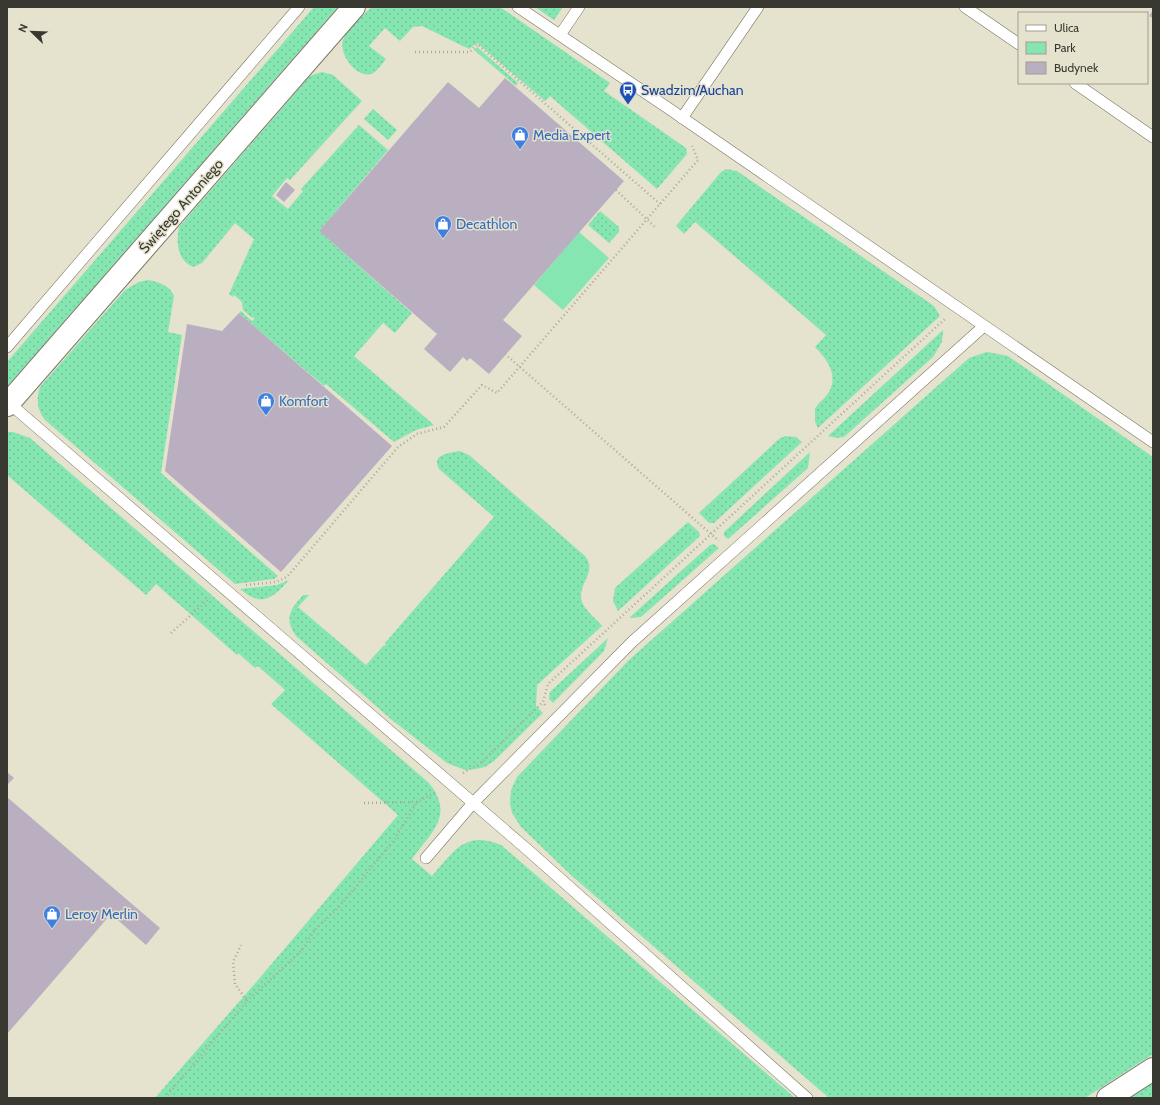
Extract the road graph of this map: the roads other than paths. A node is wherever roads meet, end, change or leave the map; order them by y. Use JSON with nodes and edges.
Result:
{"nodes":[{"id":1,"x":299,"y":7,"type":"edge"},
{"id":2,"x":354,"y":7,"type":"edge"},
{"id":3,"x":518,"y":7,"type":"edge"},
{"id":4,"x":579,"y":7,"type":"edge"},
{"id":5,"x":758,"y":7,"type":"edge"},
{"id":6,"x":965,"y":7,"type":"edge"},
{"id":7,"x":560,"y":35,"type":"junction"},
{"id":8,"x":1018,"y":43,"type":"edge"},
{"id":9,"x":1076,"y":84,"type":"edge"},
{"id":10,"x":682,"y":118,"type":"junction"},
{"id":11,"x":1153,"y":136,"type":"edge"},
{"id":12,"x":984,"y":326,"type":"junction"},
{"id":13,"x":7,"y":347,"type":"edge"},
{"id":14,"x":8,"y":404,"type":"edge"},
{"id":15,"x":1153,"y":442,"type":"edge"},
{"id":16,"x":473,"y":803,"type":"junction"},
{"id":17,"x":426,"y":858,"type":"dead end"},
{"id":18,"x":1153,"y":1069,"type":"edge"},
{"id":19,"x":807,"y":1098,"type":"edge"},
{"id":20,"x":1108,"y":1098,"type":"edge"}],
"edges":[{"from":1,"to":13,"type":"lane"},
{"from":2,"to":14,"type":"street","name":"Świętego Antoniego"},
{"from":3,"to":7,"type":"lane"},
{"from":4,"to":7,"type":"lane"},
{"from":5,"to":10,"type":"lane"},
{"from":6,"to":8,"type":"lane"},
{"from":7,"to":10,"type":"lane"},
{"from":9,"to":11,"type":"lane"},
{"from":10,"to":12,"type":"lane"},
{"from":12,"to":15,"type":"lane"},
{"from":12,"to":16,"type":"lane"},
{"from":14,"to":16,"type":"lane"},
{"from":16,"to":17,"type":"lane"},
{"from":16,"to":19,"type":"lane"},
{"from":18,"to":20,"type":"street"}]}
